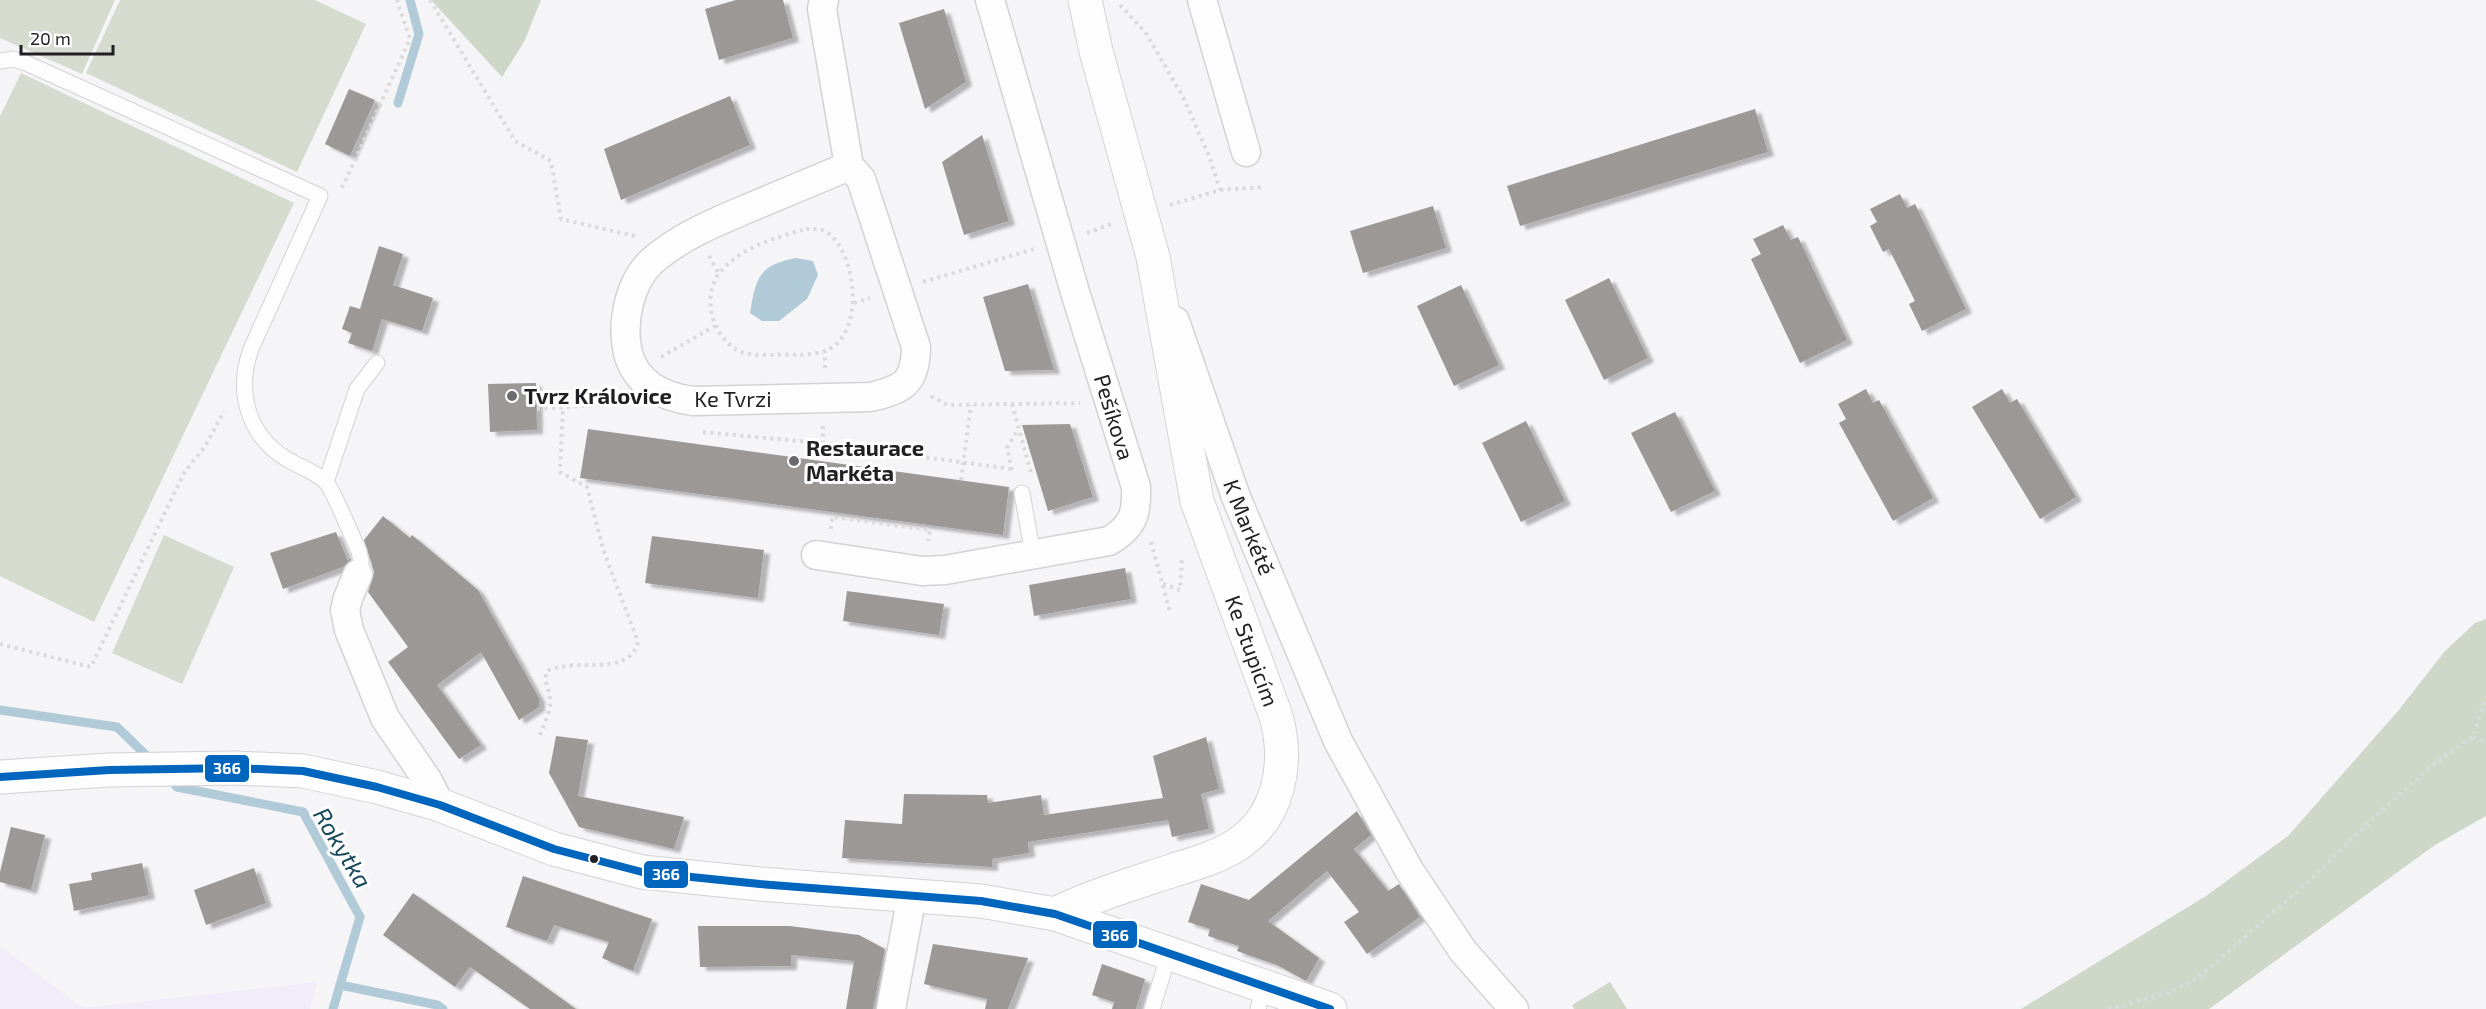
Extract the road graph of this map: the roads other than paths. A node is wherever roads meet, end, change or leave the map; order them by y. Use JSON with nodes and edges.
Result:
{"nodes":[{"id":1,"x":824,"y":0,"type":"edge"},
{"id":2,"x":990,"y":0,"type":"edge"},
{"id":3,"x":1085,"y":0,"type":"edge"},
{"id":4,"x":1202,"y":0,"type":"edge"},
{"id":5,"x":0,"y":61,"type":"edge"},
{"id":6,"x":1245,"y":152,"type":"dead end"},
{"id":7,"x":849,"y":166,"type":"junction"},
{"id":8,"x":1153,"y":257,"type":"junction"},
{"id":9,"x":377,"y":363,"type":"dead end"},
{"id":10,"x":326,"y":482,"type":"junction"},
{"id":11,"x":1022,"y":493,"type":"road end"},
{"id":12,"x":1032,"y":555,"type":"junction"},
{"id":13,"x":822,"y":556,"type":"road end"},
{"id":14,"x":358,"y":574,"type":"joint"},
{"id":15,"x":0,"y":777,"type":"edge"},
{"id":16,"x":441,"y":805,"type":"junction"},
{"id":17,"x":912,"y":895,"type":"junction"},
{"id":18,"x":1055,"y":914,"type":"junction"},
{"id":19,"x":1169,"y":954,"type":"junction"},
{"id":20,"x":1261,"y":998,"type":"edge"},
{"id":21,"x":891,"y":1009,"type":"edge"},
{"id":22,"x":1152,"y":1009,"type":"edge"},
{"id":23,"x":1330,"y":1009,"type":"edge"},
{"id":24,"x":1514,"y":1009,"type":"edge"}],
"edges":[{"from":1,"to":7,"type":"street"},
{"from":2,"to":12,"type":"street","name":"Pešíkova"},
{"from":3,"to":8,"type":"street","name":"K Markétě"},
{"from":4,"to":6,"type":"street"},
{"from":5,"to":10,"type":"lane"},
{"from":7,"to":7,"type":"street","name":"Ke Tvrzi"},
{"from":8,"to":18,"type":"street","name":"Ke Stupicím"},
{"from":8,"to":24,"type":"street","name":"K Markétě"},
{"from":9,"to":10,"type":"lane"},
{"from":10,"to":14,"type":"lane"},
{"from":11,"to":12,"type":"lane"},
{"from":12,"to":13,"type":"street","name":"Pešíkova"},
{"from":14,"to":16,"type":"street"},
{"from":15,"to":16,"type":"street"},
{"from":16,"to":17,"type":"street"},
{"from":17,"to":18,"type":"street"},
{"from":17,"to":21,"type":"street"},
{"from":18,"to":19,"type":"street"},
{"from":19,"to":20,"type":"street"},
{"from":19,"to":22,"type":"lane"},
{"from":20,"to":23,"type":"street"}]}
